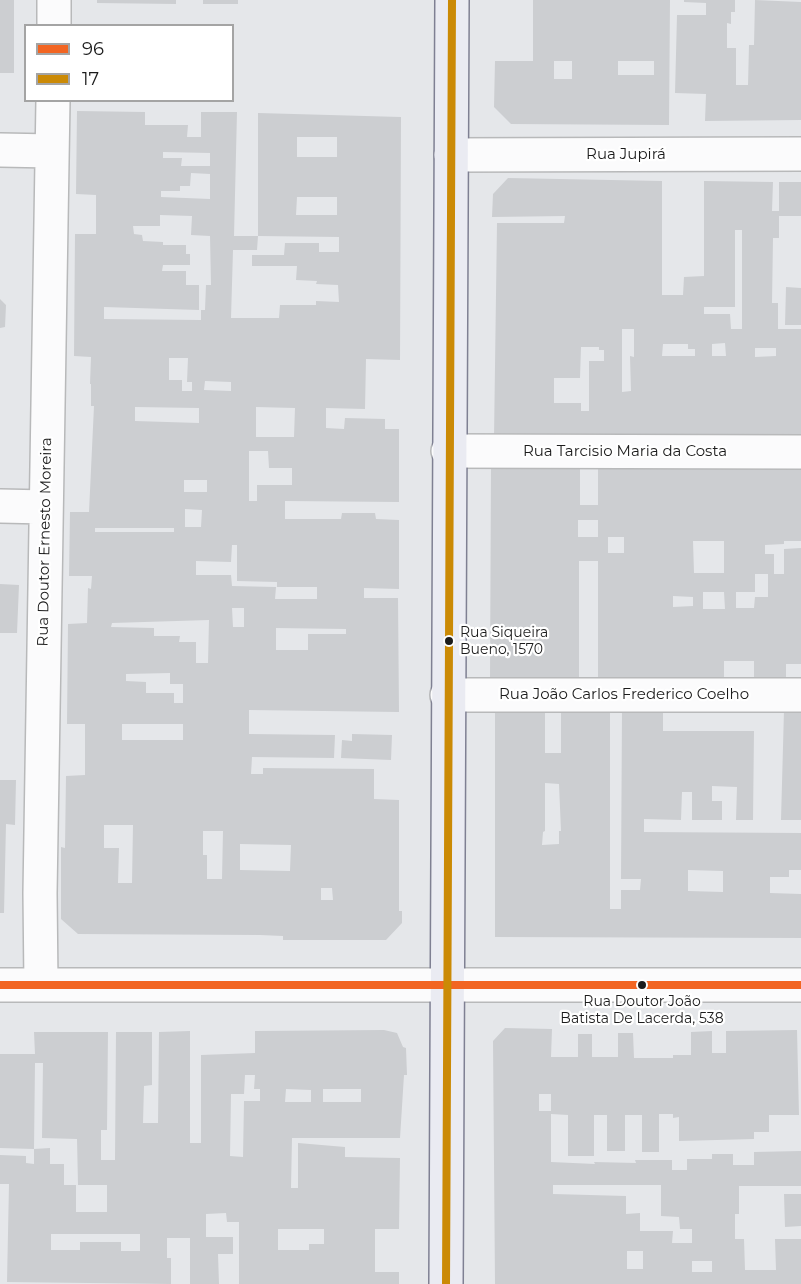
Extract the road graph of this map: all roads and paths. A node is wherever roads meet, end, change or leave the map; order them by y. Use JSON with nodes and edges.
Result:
{"nodes":[{"id":1,"x":54,"y":0,"type":"edge"},
{"id":2,"x":452,"y":0,"type":"edge"},
{"id":3,"x":54,"y":24,"type":"edge"},
{"id":4,"x":53,"y":102,"type":"edge"},
{"id":5,"x":0,"y":150,"type":"edge"},
{"id":6,"x":52,"y":151,"type":"junction"},
{"id":7,"x":801,"y":154,"type":"edge"},
{"id":8,"x":451,"y":155,"type":"junction"},
{"id":9,"x":448,"y":451,"type":"junction"},
{"id":10,"x":801,"y":453,"type":"edge"},
{"id":11,"x":0,"y":506,"type":"edge"},
{"id":12,"x":46,"y":507,"type":"junction"},
{"id":13,"x":447,"y":695,"type":"junction"},
{"id":14,"x":801,"y":695,"type":"edge"},
{"id":15,"x":41,"y":984,"type":"junction"},
{"id":16,"x":446,"y":984,"type":"junction"},
{"id":17,"x":0,"y":985,"type":"edge"},
{"id":18,"x":801,"y":985,"type":"edge"},
{"id":19,"x":446,"y":1284,"type":"edge"}],
"edges":[{"from":1,"to":3,"type":"street"},
{"from":2,"to":8,"type":"main road"},
{"from":4,"to":6,"type":"street","name":"Rua Doutor Ernesto Moreira"},
{"from":5,"to":6,"type":"street"},
{"from":6,"to":12,"type":"street","name":"Rua Doutor Ernesto Moreira"},
{"from":7,"to":8,"type":"street","name":"Rua Jupirá"},
{"from":8,"to":9,"type":"main road"},
{"from":9,"to":10,"type":"street","name":"Rua Tarcisio Maria da Costa"},
{"from":9,"to":13,"type":"main road"},
{"from":11,"to":12,"type":"street"},
{"from":12,"to":15,"type":"street","name":"Rua Doutor Ernesto Moreira"},
{"from":13,"to":14,"type":"street","name":"Rua João Carlos Frederico Coelho"},
{"from":13,"to":16,"type":"main road"},
{"from":15,"to":16,"type":"street"},
{"from":15,"to":17,"type":"street"},
{"from":16,"to":18,"type":"street"},
{"from":16,"to":19,"type":"main road"}]}
